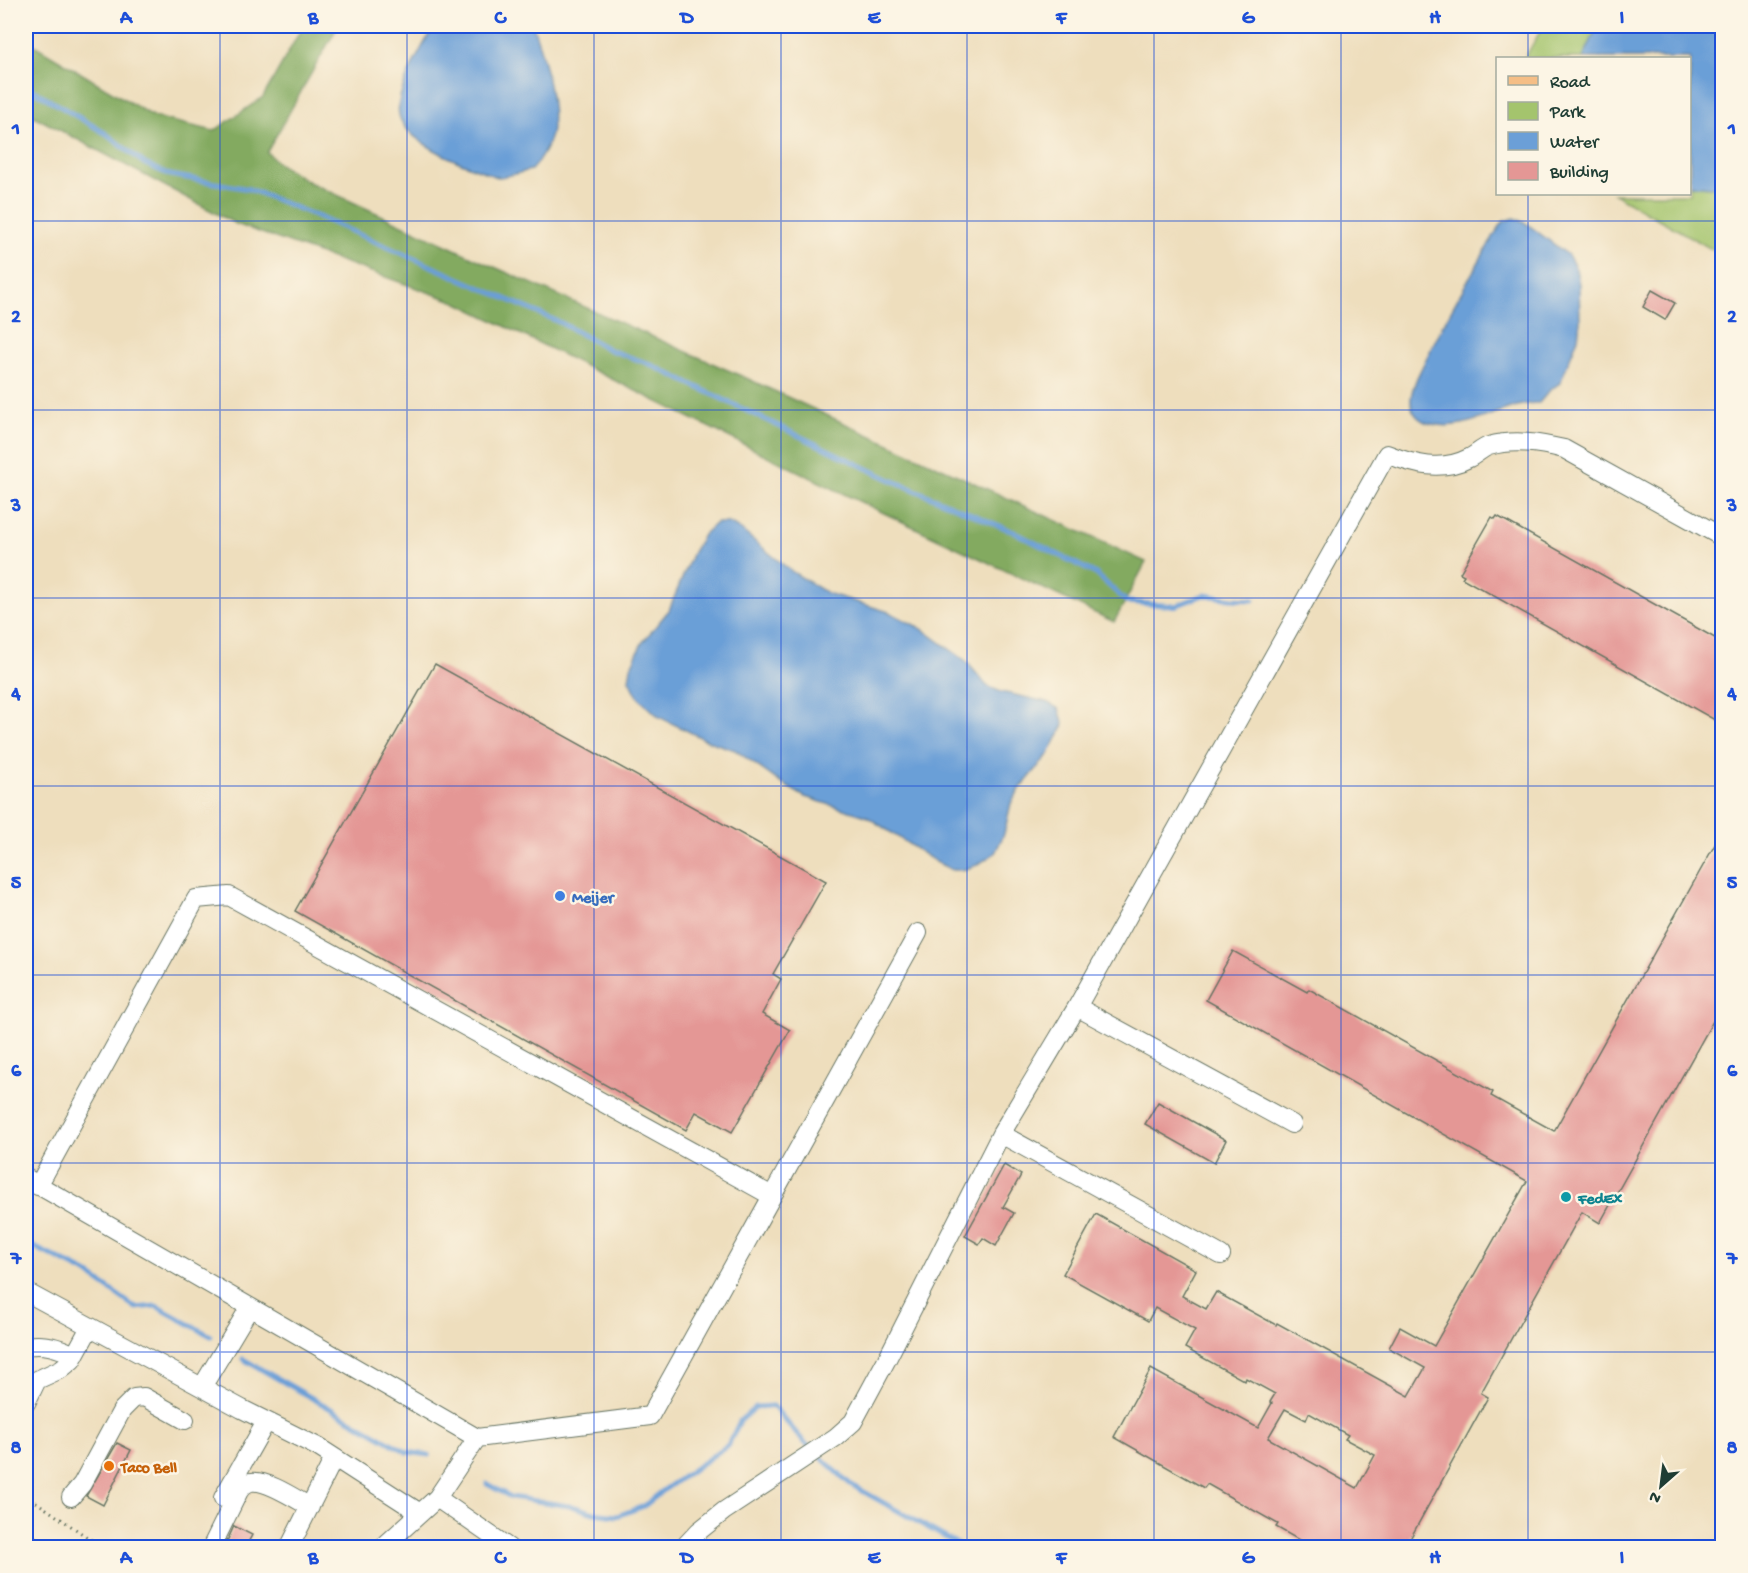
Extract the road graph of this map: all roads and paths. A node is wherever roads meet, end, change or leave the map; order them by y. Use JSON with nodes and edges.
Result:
{"nodes":[{"id":1,"x":1722,"y":537,"type":"edge"},
{"id":2,"x":918,"y":933,"type":"dead end"},
{"id":3,"x":1077,"y":1007,"type":"junction"},
{"id":4,"x":1292,"y":1124,"type":"dead end"},
{"id":5,"x":1001,"y":1134,"type":"junction"},
{"id":6,"x":32,"y":1182,"type":"edge"},
{"id":7,"x":772,"y":1196,"type":"junction"},
{"id":8,"x":1221,"y":1255,"type":"dead end"},
{"id":9,"x":26,"y":1292,"type":"edge"},
{"id":10,"x":249,"y":1307,"type":"junction"},
{"id":11,"x":90,"y":1327,"type":"junction"},
{"id":12,"x":30,"y":1340,"type":"edge"},
{"id":13,"x":75,"y":1355,"type":"junction"},
{"id":14,"x":202,"y":1387,"type":"junction"},
{"id":15,"x":26,"y":1402,"type":"edge"},
{"id":16,"x":185,"y":1420,"type":"dead end"},
{"id":17,"x":266,"y":1422,"type":"junction"},
{"id":18,"x":477,"y":1438,"type":"junction"},
{"id":19,"x":334,"y":1458,"type":"junction"},
{"id":20,"x":26,"y":1495,"type":"edge"},
{"id":21,"x":71,"y":1497,"type":"dead end"},
{"id":22,"x":437,"y":1498,"type":"junction"},
{"id":23,"x":310,"y":1507,"type":"junction"},
{"id":24,"x":420,"y":1513,"type":"junction"},
{"id":25,"x":26,"y":1545,"type":"edge"},
{"id":26,"x":30,"y":1548,"type":"edge"},
{"id":27,"x":103,"y":1548,"type":"edge"},
{"id":28,"x":198,"y":1548,"type":"edge"},
{"id":29,"x":211,"y":1548,"type":"edge"},
{"id":30,"x":289,"y":1548,"type":"edge"},
{"id":31,"x":382,"y":1548,"type":"edge"},
{"id":32,"x":509,"y":1548,"type":"edge"},
{"id":33,"x":683,"y":1548,"type":"edge"}],
"edges":[{"from":1,"to":3,"type":"lane"},
{"from":2,"to":7,"type":"lane"},
{"from":3,"to":4,"type":"lane"},
{"from":3,"to":5,"type":"lane"},
{"from":5,"to":8,"type":"lane"},
{"from":5,"to":33,"type":"lane"},
{"from":6,"to":7,"type":"lane"},
{"from":6,"to":10,"type":"lane"},
{"from":7,"to":18,"type":"lane"},
{"from":9,"to":11,"type":"lane"},
{"from":10,"to":14,"type":"lane"},
{"from":10,"to":18,"type":"lane"},
{"from":11,"to":13,"type":"lane"},
{"from":11,"to":14,"type":"lane"},
{"from":12,"to":13,"type":"lane"},
{"from":13,"to":15,"type":"lane"},
{"from":14,"to":17,"type":"lane"},
{"from":16,"to":21,"type":"lane"},
{"from":17,"to":19,"type":"lane"},
{"from":17,"to":28,"type":"lane"},
{"from":18,"to":22,"type":"lane"},
{"from":19,"to":23,"type":"lane"},
{"from":19,"to":24,"type":"lane"},
{"from":20,"to":27,"type":"path"},
{"from":22,"to":24,"type":"lane"},
{"from":22,"to":32,"type":"lane"},
{"from":23,"to":29,"type":"lane"},
{"from":23,"to":30,"type":"lane"},
{"from":24,"to":31,"type":"lane"},
{"from":25,"to":26,"type":"main road"}]}
